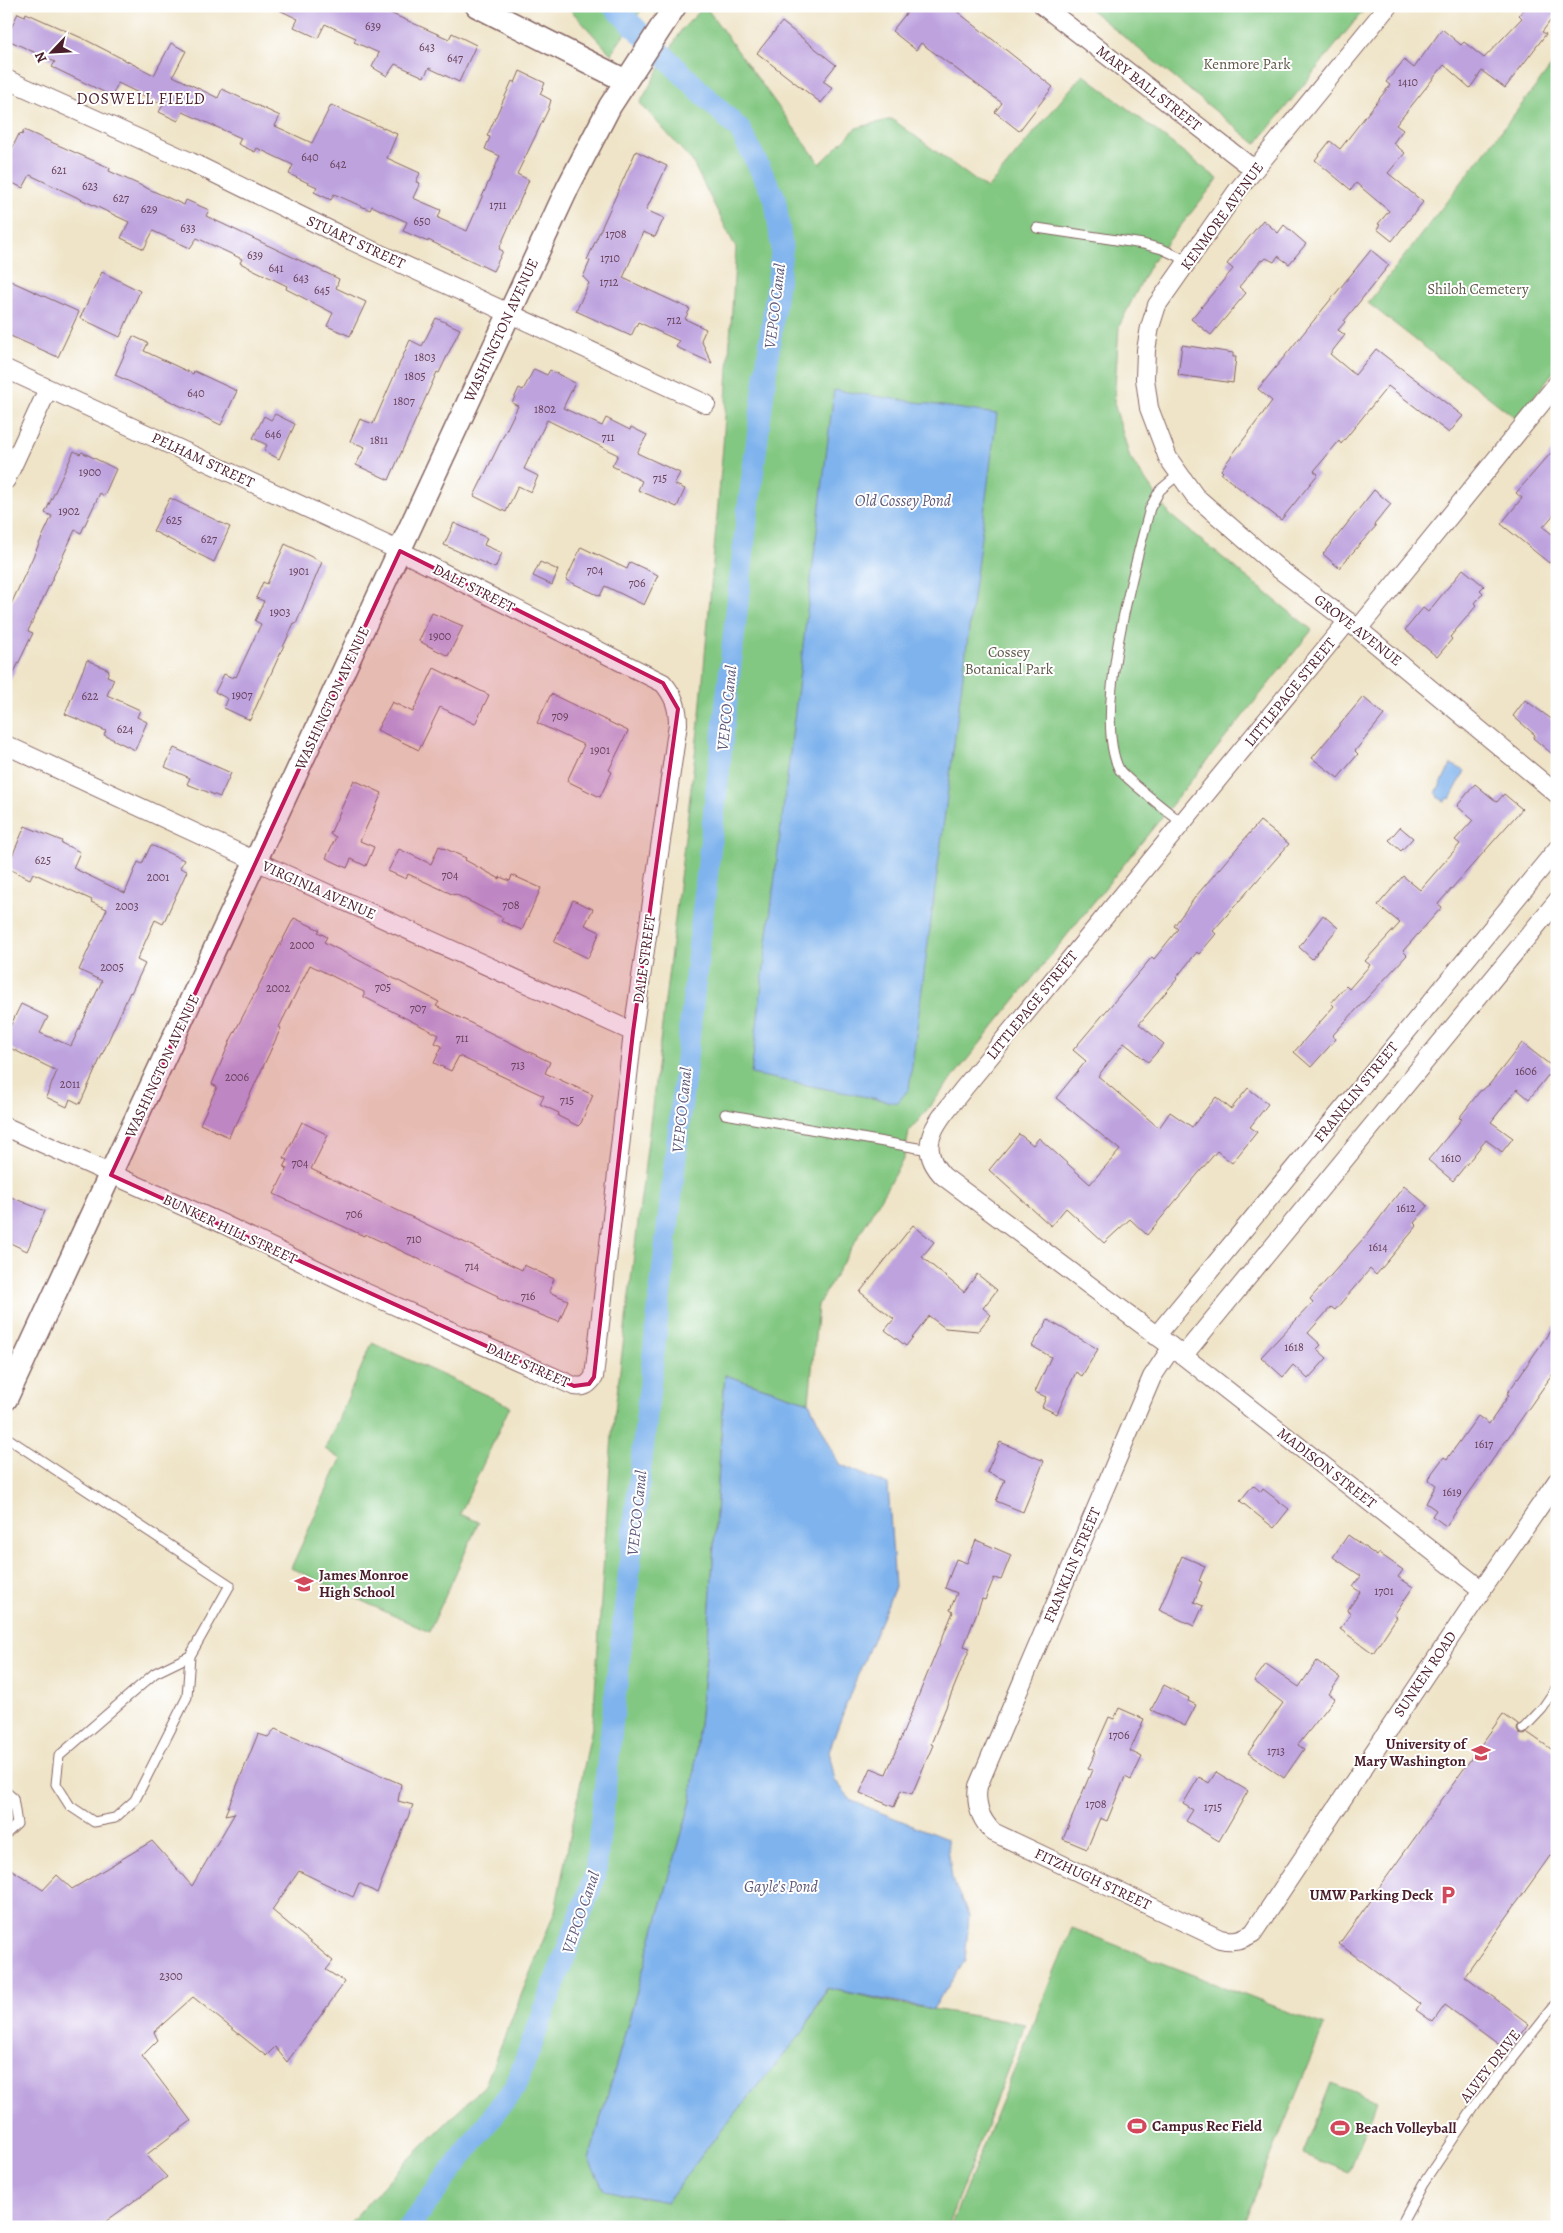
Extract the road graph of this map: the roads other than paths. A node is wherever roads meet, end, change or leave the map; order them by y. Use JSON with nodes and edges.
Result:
{"nodes":[{"id":1,"x":476,"y":6,"type":"edge"},
{"id":2,"x":1043,"y":6,"type":"edge"},
{"id":3,"x":1388,"y":6,"type":"edge"},
{"id":4,"x":674,"y":7,"type":"edge"},
{"id":5,"x":6,"y":79,"type":"edge"},
{"id":6,"x":626,"y":81,"type":"junction"},
{"id":7,"x":1256,"y":168,"type":"junction"},
{"id":8,"x":1037,"y":228,"type":"dead end"},
{"id":9,"x":1188,"y":261,"type":"junction"},
{"id":10,"x":508,"y":314,"type":"junction"},
{"id":11,"x":6,"y":369,"type":"edge"},
{"id":12,"x":1557,"y":384,"type":"edge"},
{"id":13,"x":48,"y":389,"type":"junction"},
{"id":14,"x":706,"y":404,"type":"dead end"},
{"id":15,"x":1168,"y":458,"type":"joint"},
{"id":16,"x":1178,"y":475,"type":"junction"},
{"id":17,"x":6,"y":480,"type":"edge"},
{"id":18,"x":400,"y":551,"type":"junction"},
{"id":19,"x":1353,"y":625,"type":"junction"},
{"id":20,"x":6,"y":745,"type":"edge"},
{"id":21,"x":1557,"y":794,"type":"edge"},
{"id":22,"x":1182,"y":823,"type":"junction"},
{"id":23,"x":1557,"y":849,"type":"edge"},
{"id":24,"x":256,"y":861,"type":"junction"},
{"id":25,"x":1557,"y":901,"type":"edge"},
{"id":26,"x":634,"y":1032,"type":"junction"},
{"id":27,"x":726,"y":1114,"type":"dead end"},
{"id":28,"x":6,"y":1127,"type":"edge"},
{"id":29,"x":929,"y":1150,"type":"junction"},
{"id":30,"x":111,"y":1175,"type":"junction"},
{"id":31,"x":453,"y":1332,"type":"joint"},
{"id":32,"x":1156,"y":1336,"type":"junction"},
{"id":33,"x":1177,"y":1352,"type":"junction"},
{"id":34,"x":6,"y":1400,"type":"edge"},
{"id":35,"x":6,"y":1437,"type":"edge"},
{"id":36,"x":1557,"y":1482,"type":"edge"},
{"id":37,"x":1482,"y":1590,"type":"junction"},
{"id":38,"x":190,"y":1656,"type":"junction"},
{"id":39,"x":1557,"y":1687,"type":"edge"},
{"id":40,"x":1523,"y":1728,"type":"dead end"},
{"id":41,"x":978,"y":1786,"type":"joint"},
{"id":42,"x":6,"y":1792,"type":"edge"},
{"id":43,"x":6,"y":1834,"type":"edge"},
{"id":44,"x":1242,"y":1939,"type":"joint"},
{"id":45,"x":1557,"y":2002,"type":"edge"},
{"id":46,"x":1400,"y":2227,"type":"edge"}],
"edges":[{"from":1,"to":6,"type":"street"},
{"from":2,"to":7,"type":"street","name":"MARY BALL STREET"},
{"from":3,"to":7,"type":"street","name":"KENMORE AVENUE"},
{"from":4,"to":6,"type":"street","name":"WASHINGTON AVENUE"},
{"from":5,"to":10,"type":"street","name":"STUART STREET"},
{"from":6,"to":10,"type":"street","name":"WASHINGTON AVENUE"},
{"from":7,"to":9,"type":"street","name":"KENMORE AVENUE"},
{"from":8,"to":9,"type":"lane"},
{"from":9,"to":15,"type":"street","name":"KENMORE AVENUE"},
{"from":10,"to":14,"type":"street","name":"STUART STREET"},
{"from":10,"to":18,"type":"street","name":"WASHINGTON AVENUE"},
{"from":11,"to":13,"type":"street","name":"PELHAM STREET"},
{"from":12,"to":19,"type":"street","name":"LITTLEPAGE STREET"},
{"from":13,"to":17,"type":"street"},
{"from":13,"to":18,"type":"street","name":"PELHAM STREET"},
{"from":15,"to":16,"type":"street","name":"GROVE AVENUE"},
{"from":16,"to":19,"type":"street","name":"GROVE AVENUE"},
{"from":16,"to":22,"type":"lane"},
{"from":18,"to":24,"type":"street","name":"WASHINGTON AVENUE"},
{"from":18,"to":26,"type":"street","name":"DALE STREET"},
{"from":19,"to":21,"type":"street","name":"GROVE AVENUE"},
{"from":19,"to":22,"type":"street","name":"LITTLEPAGE STREET"},
{"from":20,"to":24,"type":"street","name":"VIRGINIA AVENUE"},
{"from":22,"to":29,"type":"street","name":"LITTLEPAGE STREET"},
{"from":23,"to":32,"type":"street","name":"FRANKLIN STREET"},
{"from":24,"to":26,"type":"street","name":"VIRGINIA AVENUE"},
{"from":24,"to":30,"type":"street","name":"WASHINGTON AVENUE"},
{"from":25,"to":33,"type":"street","name":"FRANKLIN STREET"},
{"from":26,"to":31,"type":"street","name":"DALE STREET"},
{"from":27,"to":29,"type":"lane"},
{"from":28,"to":30,"type":"street","name":"BUNKER HILL STREET"},
{"from":29,"to":32,"type":"street"},
{"from":30,"to":31,"type":"street","name":"BUNKER HILL STREET"},
{"from":30,"to":34,"type":"street","name":"WASHINGTON AVENUE"},
{"from":32,"to":33,"type":"street"},
{"from":33,"to":37,"type":"street","name":"MADISON STREET"},
{"from":33,"to":41,"type":"street","name":"FRANKLIN STREET"},
{"from":35,"to":38,"type":"lane"},
{"from":36,"to":37,"type":"street","name":"SUNKEN ROAD"},
{"from":37,"to":44,"type":"street","name":"SUNKEN ROAD"},
{"from":38,"to":38,"type":"lane"},
{"from":39,"to":40,"type":"lane"},
{"from":41,"to":44,"type":"street","name":"FITZHUGH STREET"},
{"from":42,"to":43,"type":"lane"},
{"from":45,"to":46,"type":"lane","name":"ALVEY DRIVE"}]}
